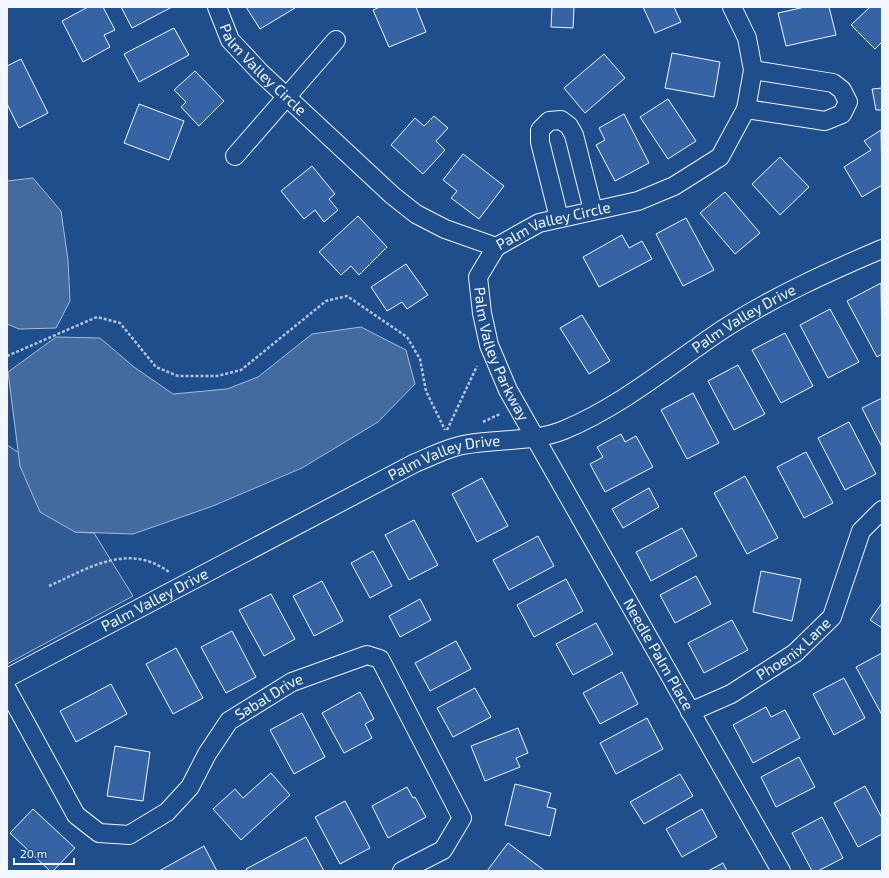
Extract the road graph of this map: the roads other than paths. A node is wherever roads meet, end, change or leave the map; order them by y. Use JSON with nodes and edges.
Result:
{"nodes":[{"id":1,"x":217,"y":7,"type":"edge"},
{"id":2,"x":732,"y":7,"type":"edge"},
{"id":3,"x":336,"y":40,"type":"dead end"},
{"id":4,"x":753,"y":70,"type":"junction"},
{"id":5,"x":287,"y":97,"type":"junction"},
{"id":6,"x":746,"y":109,"type":"junction"},
{"id":7,"x":235,"y":156,"type":"dead end"},
{"id":8,"x":593,"y":210,"type":"junction"},
{"id":9,"x":559,"y":218,"type":"junction"},
{"id":10,"x":496,"y":247,"type":"junction"},
{"id":11,"x":882,"y":249,"type":"edge"},
{"id":12,"x":535,"y":439,"type":"junction"},
{"id":13,"x":882,"y":510,"type":"edge"},
{"id":14,"x":7,"y":678,"type":"edge"},
{"id":15,"x":7,"y":689,"type":"edge"},
{"id":16,"x":690,"y":712,"type":"junction"},
{"id":17,"x":402,"y":871,"type":"edge"},
{"id":18,"x":781,"y":871,"type":"edge"}],
"edges":[{"from":1,"to":5,"type":"street","name":"Palm Valley Circle"},
{"from":2,"to":4,"type":"street","name":"Palm Valley Circle"},
{"from":3,"to":5,"type":"street"},
{"from":4,"to":6,"type":"street","name":"Palm Valley Circle"},
{"from":4,"to":6,"type":"street"},
{"from":5,"to":7,"type":"street"},
{"from":5,"to":10,"type":"street","name":"Palm Valley Circle"},
{"from":6,"to":8,"type":"street","name":"Palm Valley Circle"},
{"from":8,"to":9,"type":"street","name":"Palm Valley Circle"},
{"from":8,"to":9,"type":"street"},
{"from":9,"to":10,"type":"street","name":"Palm Valley Circle"},
{"from":10,"to":12,"type":"street","name":"Palm Valley Parkway"},
{"from":11,"to":12,"type":"street","name":"Palm Valley Drive"},
{"from":12,"to":14,"type":"street","name":"Palm Valley Drive"},
{"from":12,"to":16,"type":"street","name":"Needle Palm Place"},
{"from":13,"to":16,"type":"street","name":"Phoenix Lane"},
{"from":15,"to":17,"type":"street","name":"Sabal Drive"},
{"from":16,"to":18,"type":"street","name":"Needle Palm Place"}]}
